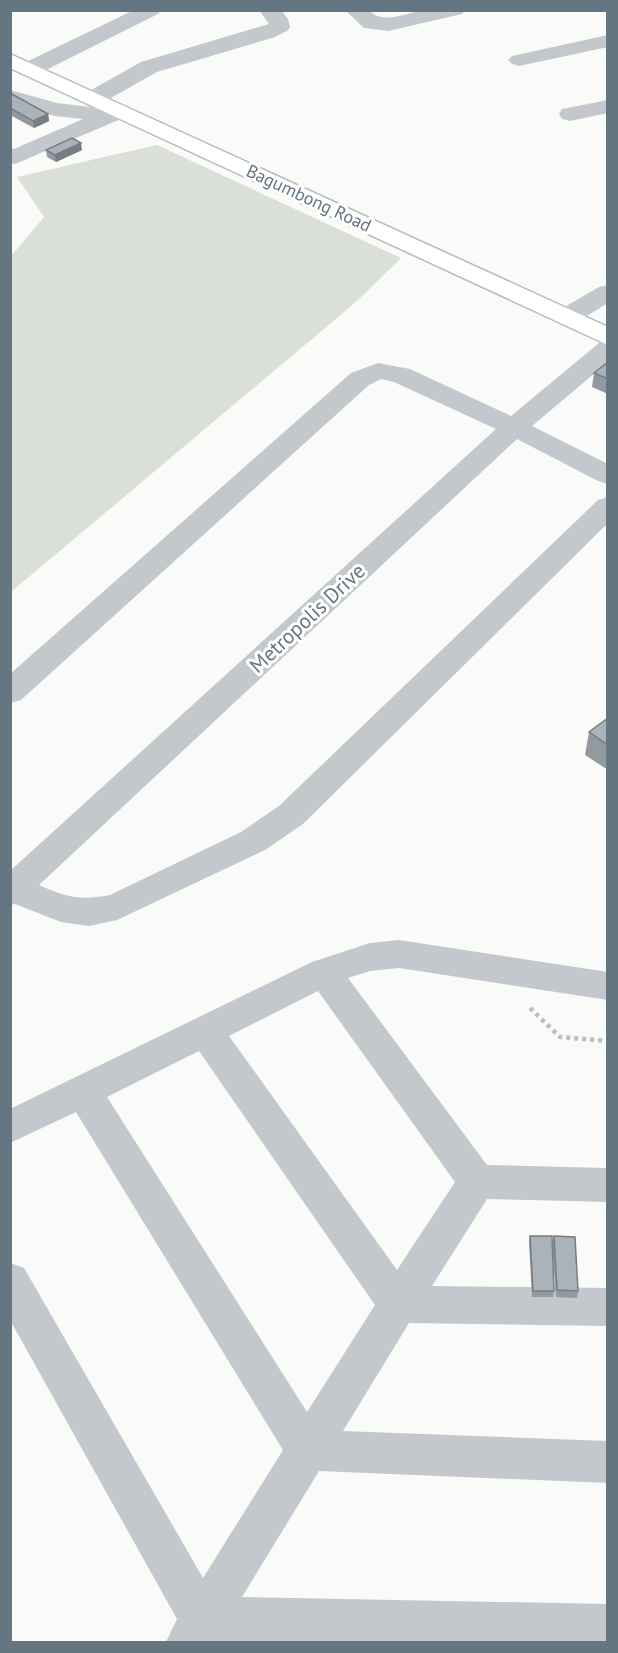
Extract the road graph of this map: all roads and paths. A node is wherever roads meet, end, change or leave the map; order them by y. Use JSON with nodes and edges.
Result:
{"nodes":[{"id":1,"x":151,"y":10,"type":"edge"},
{"id":2,"x":269,"y":10,"type":"edge"},
{"id":3,"x":355,"y":10,"type":"edge"},
{"id":4,"x":455,"y":10,"type":"edge"},
{"id":5,"x":91,"y":39,"type":"junction"},
{"id":6,"x":608,"y":41,"type":"edge"},
{"id":7,"x":111,"y":48,"type":"dead end"},
{"id":8,"x":130,"y":58,"type":"dead end"},
{"id":9,"x":519,"y":60,"type":"dead end"},
{"id":10,"x":20,"y":64,"type":"edge"},
{"id":11,"x":149,"y":67,"type":"junction"},
{"id":12,"x":10,"y":96,"type":"edge"},
{"id":13,"x":608,"y":106,"type":"edge"},
{"id":14,"x":107,"y":108,"type":"junction"},
{"id":15,"x":570,"y":114,"type":"dead end"},
{"id":16,"x":13,"y":156,"type":"edge"},
{"id":17,"x":608,"y":292,"type":"edge"},
{"id":18,"x":565,"y":316,"type":"junction"},
{"id":19,"x":608,"y":337,"type":"edge"},
{"id":20,"x":608,"y":348,"type":"edge"},
{"id":21,"x":514,"y":427,"type":"junction"},
{"id":22,"x":608,"y":475,"type":"edge"},
{"id":23,"x":608,"y":506,"type":"edge"},
{"id":24,"x":10,"y":692,"type":"edge"},
{"id":25,"x":12,"y":890,"type":"edge"},
{"id":26,"x":487,"y":967,"type":"junction"},
{"id":27,"x":324,"y":972,"type":"junction"},
{"id":28,"x":608,"y":986,"type":"edge"},
{"id":29,"x":206,"y":1031,"type":"junction"},
{"id":30,"x":608,"y":1041,"type":"edge"},
{"id":31,"x":83,"y":1090,"type":"junction"},
{"id":32,"x":10,"y":1127,"type":"edge"},
{"id":33,"x":477,"y":1182,"type":"junction"},
{"id":34,"x":608,"y":1185,"type":"edge"},
{"id":35,"x":10,"y":1281,"type":"edge"},
{"id":36,"x":398,"y":1304,"type":"junction"},
{"id":37,"x":608,"y":1307,"type":"edge"},
{"id":38,"x":307,"y":1450,"type":"junction"},
{"id":39,"x":608,"y":1462,"type":"edge"},
{"id":40,"x":608,"y":1627,"type":"edge"},
{"id":41,"x":196,"y":1631,"type":"edge"}],
"edges":[{"from":1,"to":5,"type":"street"},
{"from":2,"to":11,"type":"street"},
{"from":3,"to":4,"type":"street"},
{"from":5,"to":7,"type":"street"},
{"from":5,"to":10,"type":"street"},
{"from":6,"to":9,"type":"street"},
{"from":8,"to":11,"type":"street"},
{"from":10,"to":14,"type":"main road","name":"Bagumbong Road"},
{"from":11,"to":14,"type":"street"},
{"from":12,"to":14,"type":"street"},
{"from":13,"to":15,"type":"street"},
{"from":14,"to":16,"type":"street"},
{"from":14,"to":18,"type":"main road","name":"Bagumbong Road"},
{"from":17,"to":18,"type":"street"},
{"from":18,"to":19,"type":"main road","name":"Bagumbong Road"},
{"from":20,"to":21,"type":"street","name":"Metropolis Drive"},
{"from":21,"to":22,"type":"street"},
{"from":21,"to":24,"type":"street"},
{"from":21,"to":25,"type":"street","name":"Metropolis Drive"},
{"from":23,"to":25,"type":"street"},
{"from":26,"to":27,"type":"street"},
{"from":26,"to":28,"type":"street"},
{"from":26,"to":30,"type":"path"},
{"from":27,"to":29,"type":"street"},
{"from":27,"to":33,"type":"street"},
{"from":29,"to":31,"type":"street"},
{"from":29,"to":36,"type":"street"},
{"from":31,"to":32,"type":"street"},
{"from":31,"to":38,"type":"street"},
{"from":33,"to":34,"type":"street"},
{"from":33,"to":36,"type":"street"},
{"from":35,"to":41,"type":"street"},
{"from":36,"to":37,"type":"street"},
{"from":36,"to":38,"type":"street"},
{"from":38,"to":39,"type":"street"},
{"from":38,"to":41,"type":"street"},
{"from":40,"to":41,"type":"street"}]}
